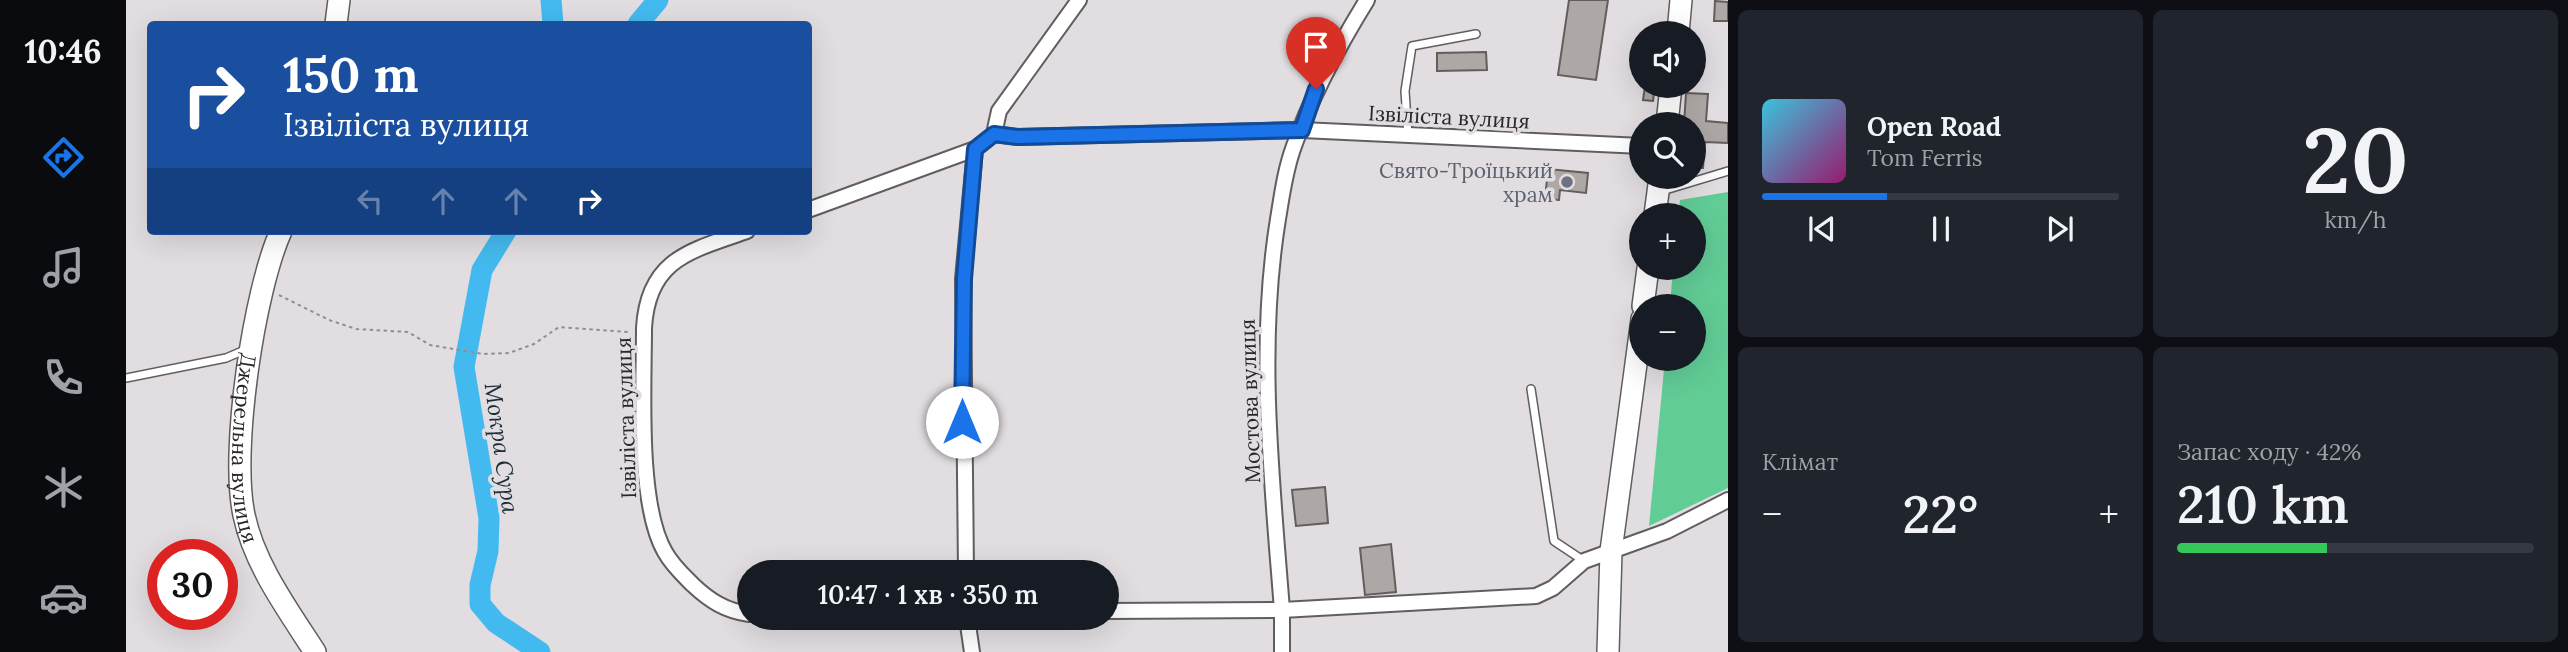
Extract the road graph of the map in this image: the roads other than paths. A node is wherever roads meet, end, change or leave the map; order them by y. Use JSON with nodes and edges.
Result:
{"nodes":[{"id":1,"x":339,"y":0,"type":"edge"},
{"id":2,"x":1079,"y":0,"type":"edge"},
{"id":3,"x":1367,"y":0,"type":"edge"},
{"id":4,"x":1681,"y":0,"type":"edge"},
{"id":5,"x":336,"y":21,"type":"edge"},
{"id":6,"x":1679,"y":21,"type":"edge"},
{"id":7,"x":1476,"y":34,"type":"dead end"},
{"id":8,"x":1302,"y":130,"type":"junction"},
{"id":9,"x":994,"y":134,"type":"junction"},
{"id":10,"x":1408,"y":135,"type":"junction"},
{"id":11,"x":1629,"y":145,"type":"edge"},
{"id":12,"x":975,"y":149,"type":"junction"},
{"id":13,"x":1728,"y":171,"type":"edge"},
{"id":14,"x":1706,"y":175,"type":"edge"},
{"id":15,"x":812,"y":209,"type":"edge"},
{"id":16,"x":280,"y":235,"type":"edge"},
{"id":17,"x":736,"y":235,"type":"edge"},
{"id":18,"x":253,"y":346,"type":"junction"},
{"id":19,"x":1635,"y":371,"type":"edge"},
{"id":20,"x":126,"y":378,"type":"edge"},
{"id":21,"x":1531,"y":389,"type":"dead end"},
{"id":22,"x":1728,"y":500,"type":"edge"},
{"id":23,"x":1611,"y":551,"type":"junction"},
{"id":24,"x":966,"y":560,"type":"edge"},
{"id":25,"x":1584,"y":561,"type":"junction"},
{"id":26,"x":1282,"y":610,"type":"junction"},
{"id":27,"x":737,"y":611,"type":"edge"},
{"id":28,"x":1119,"y":611,"type":"edge"},
{"id":29,"x":969,"y":630,"type":"edge"},
{"id":30,"x":315,"y":652,"type":"edge"},
{"id":31,"x":972,"y":652,"type":"edge"},
{"id":32,"x":1282,"y":652,"type":"edge"},
{"id":33,"x":1608,"y":652,"type":"edge"}],
"edges":[{"from":1,"to":5,"type":"main road"},
{"from":2,"to":9,"type":"street"},
{"from":3,"to":8,"type":"street","name":"Мостова вулиця"},
{"from":4,"to":6,"type":"main road"},
{"from":7,"to":10,"type":"lane"},
{"from":8,"to":9,"type":"street","name":"Ізвіліста вулиця"},
{"from":8,"to":10,"type":"street","name":"Ізвіліста вулиця"},
{"from":8,"to":26,"type":"street","name":"Мостова вулиця"},
{"from":9,"to":12,"type":"street"},
{"from":10,"to":11,"type":"street","name":"Ізвіліста вулиця"},
{"from":12,"to":15,"type":"street"},
{"from":12,"to":24,"type":"street"},
{"from":13,"to":14,"type":"lane"},
{"from":16,"to":18,"type":"main road","name":"Джерельна вулиця"},
{"from":17,"to":27,"type":"street","name":"Ізвіліста вулиця"},
{"from":18,"to":20,"type":"lane"},
{"from":18,"to":30,"type":"main road","name":"Джерельна вулиця"},
{"from":19,"to":23,"type":"main road"},
{"from":21,"to":25,"type":"lane"},
{"from":22,"to":23,"type":"street"},
{"from":23,"to":25,"type":"street"},
{"from":23,"to":33,"type":"main road"},
{"from":25,"to":26,"type":"street"},
{"from":26,"to":28,"type":"street"},
{"from":26,"to":32,"type":"street","name":"Мостова вулиця"},
{"from":29,"to":31,"type":"street"}]}
